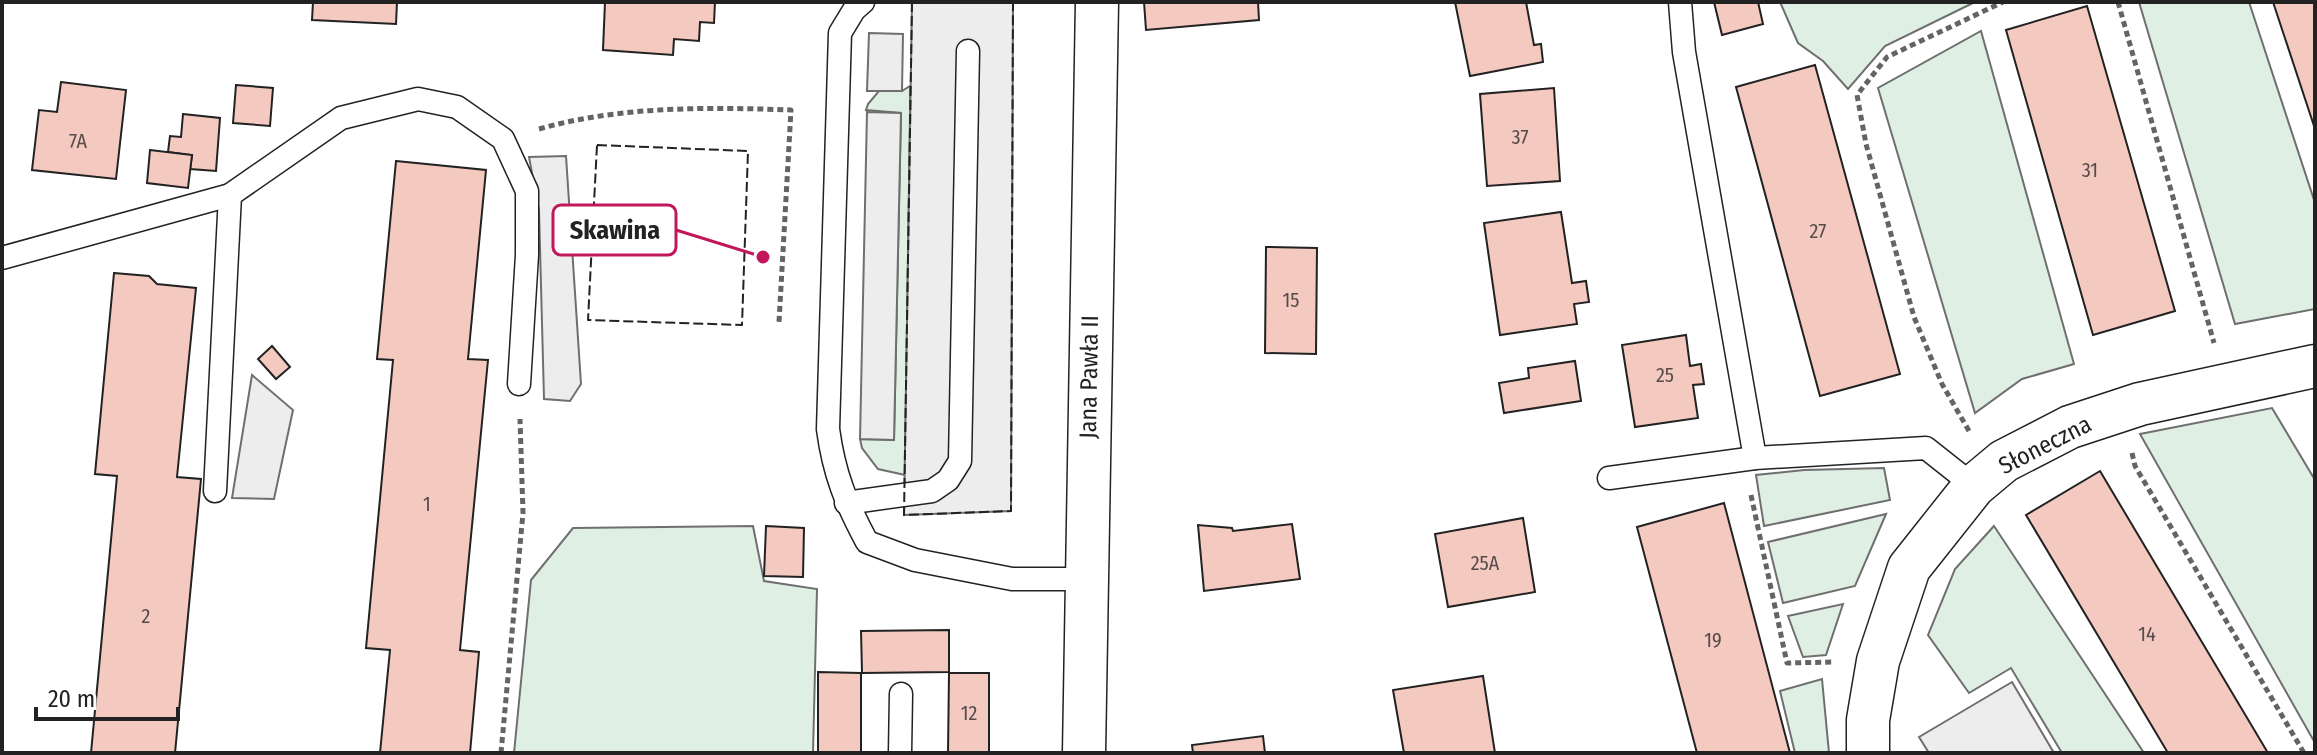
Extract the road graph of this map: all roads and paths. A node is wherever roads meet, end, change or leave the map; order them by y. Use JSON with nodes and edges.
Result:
{"nodes":[{"id":1,"x":863,"y":2,"type":"edge"},
{"id":2,"x":1097,"y":2,"type":"edge"},
{"id":3,"x":1680,"y":2,"type":"edge"},
{"id":4,"x":2003,"y":2,"type":"edge"},
{"id":5,"x":2118,"y":2,"type":"edge"},
{"id":6,"x":968,"y":51,"type":"dead end"},
{"id":7,"x":503,"y":139,"type":"junction"},
{"id":8,"x":230,"y":195,"type":"junction"},
{"id":9,"x":2,"y":258,"type":"edge"},
{"id":10,"x":779,"y":322,"type":"dead end"},
{"id":11,"x":2214,"y":344,"type":"dead end"},
{"id":12,"x":2315,"y":366,"type":"edge"},
{"id":13,"x":519,"y":384,"type":"joint"},
{"id":14,"x":1975,"y":442,"type":"dead end"},
{"id":15,"x":2132,"y":451,"type":"dead end"},
{"id":16,"x":1749,"y":458,"type":"junction"},
{"id":17,"x":1609,"y":478,"type":"dead end"},
{"id":18,"x":1974,"y":486,"type":"junction"},
{"id":19,"x":215,"y":491,"type":"dead end"},
{"id":20,"x":846,"y":503,"type":"junction"},
{"id":21,"x":1085,"y":579,"type":"junction"},
{"id":22,"x":1845,"y":662,"type":"dead end"},
{"id":23,"x":901,"y":694,"type":"dead end"},
{"id":24,"x":501,"y":753,"type":"edge"},
{"id":25,"x":900,"y":753,"type":"edge"},
{"id":26,"x":1084,"y":753,"type":"edge"},
{"id":27,"x":1868,"y":753,"type":"edge"},
{"id":28,"x":2304,"y":753,"type":"edge"}],
"edges":[{"from":1,"to":20,"type":"lane"},
{"from":2,"to":21,"type":"street","name":"Jana Pawła II"},
{"from":3,"to":16,"type":"lane"},
{"from":4,"to":14,"type":"path"},
{"from":5,"to":11,"type":"path"},
{"from":6,"to":20,"type":"lane"},
{"from":7,"to":8,"type":"lane"},
{"from":7,"to":10,"type":"path"},
{"from":7,"to":13,"type":"lane"},
{"from":8,"to":9,"type":"lane"},
{"from":8,"to":19,"type":"lane"},
{"from":12,"to":18,"type":"street","name":"Słoneczna"},
{"from":13,"to":24,"type":"path"},
{"from":15,"to":28,"type":"path"},
{"from":16,"to":17,"type":"lane"},
{"from":16,"to":18,"type":"lane"},
{"from":16,"to":22,"type":"path"},
{"from":18,"to":27,"type":"street","name":"Słoneczna"},
{"from":20,"to":21,"type":"lane"},
{"from":21,"to":26,"type":"street","name":"Jana Pawła II"},
{"from":23,"to":25,"type":"lane"}]}
